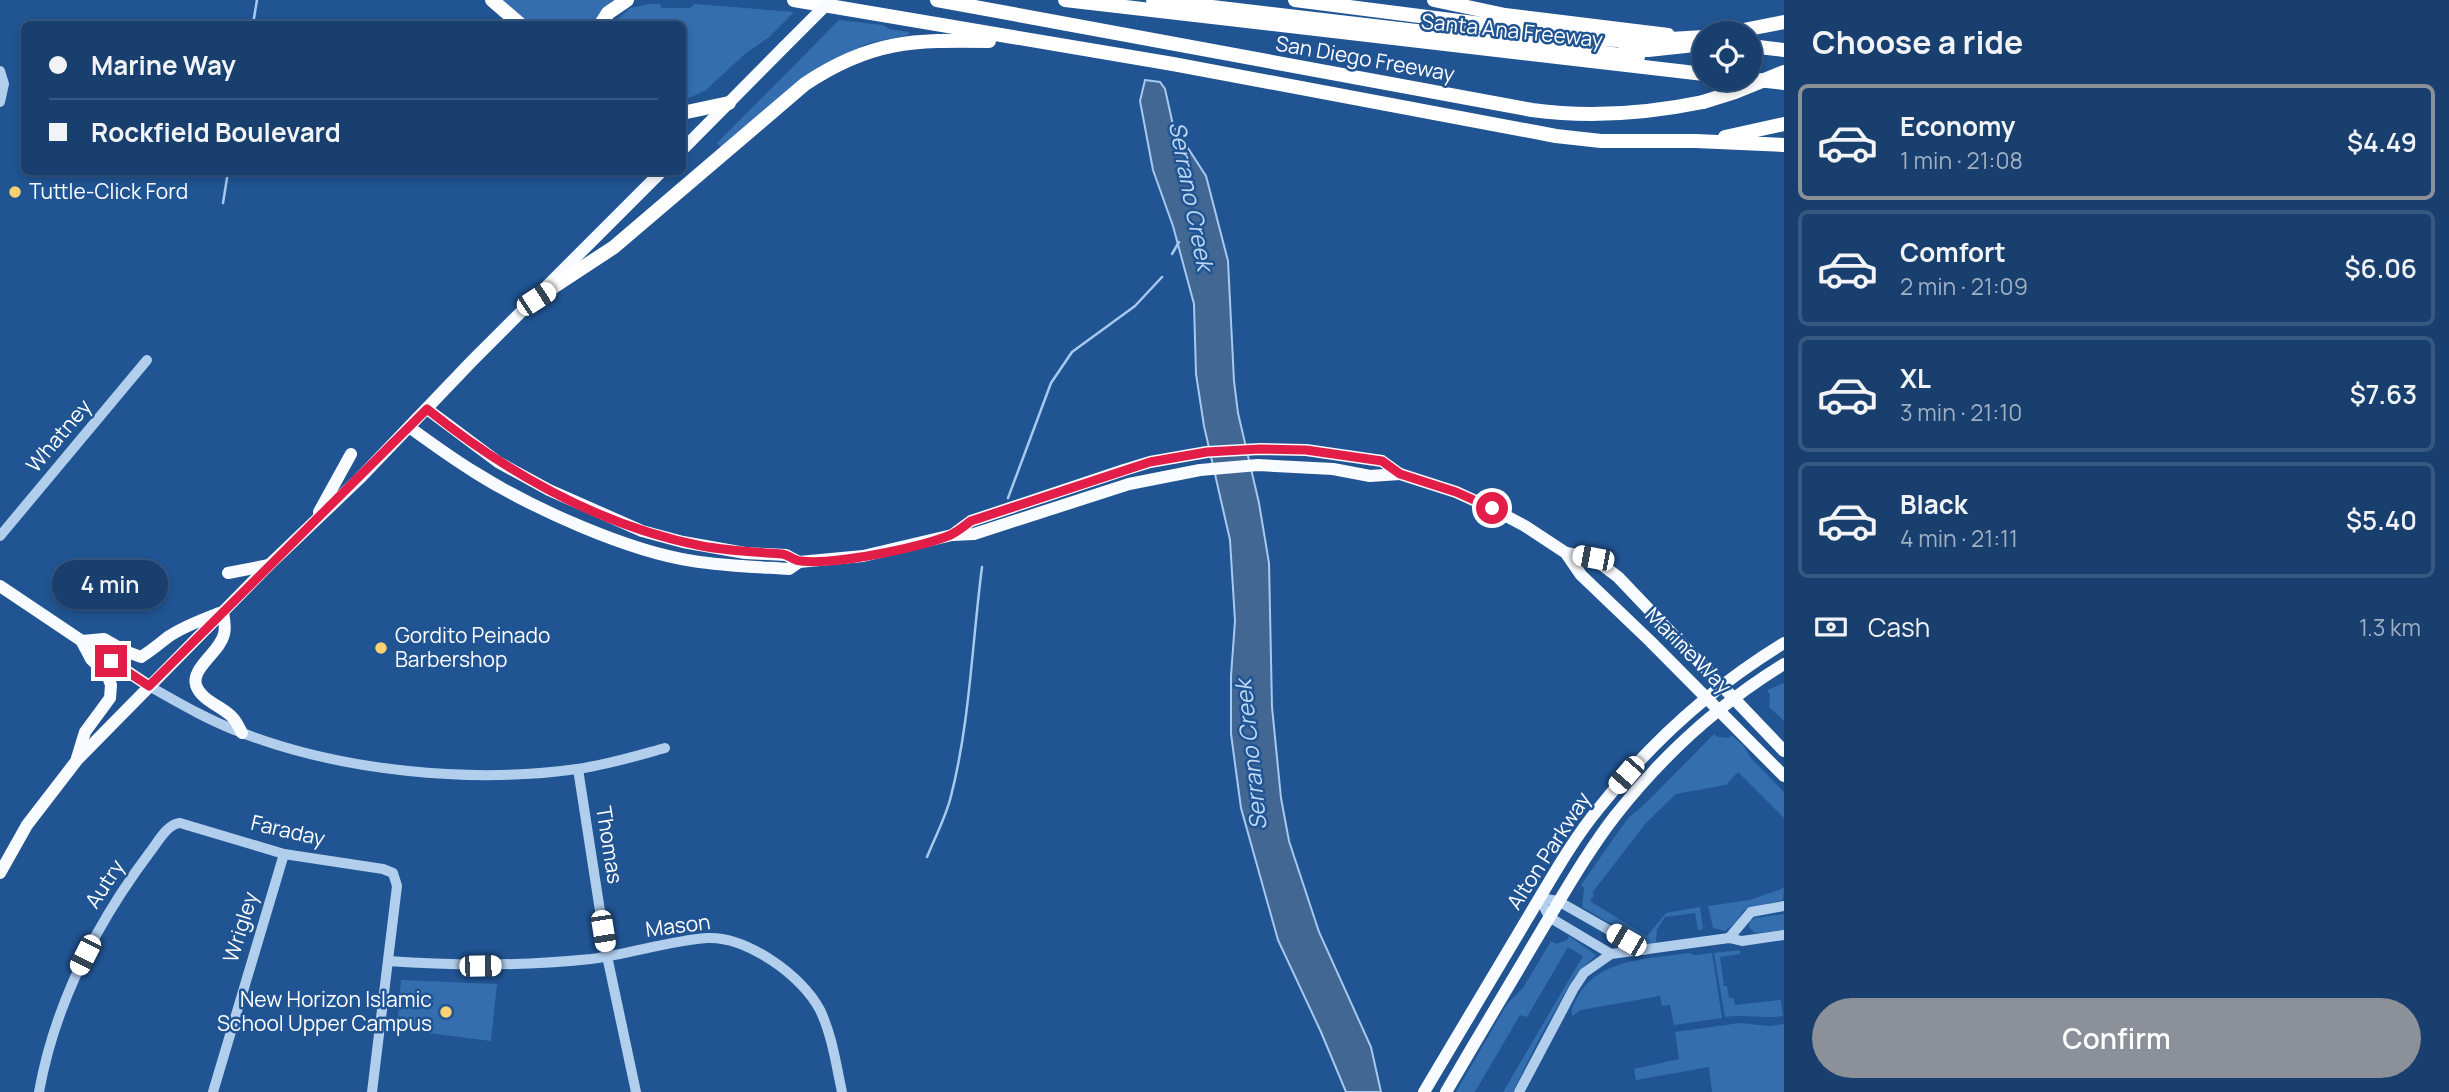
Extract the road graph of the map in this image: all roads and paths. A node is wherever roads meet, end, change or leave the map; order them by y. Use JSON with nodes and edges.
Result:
{"nodes":[{"id":1,"x":492,"y":0,"type":"edge"},
{"id":2,"x":627,"y":0,"type":"edge"},
{"id":3,"x":794,"y":0,"type":"edge"},
{"id":4,"x":831,"y":0,"type":"edge"},
{"id":5,"x":937,"y":0,"type":"edge"},
{"id":6,"x":1065,"y":0,"type":"edge"},
{"id":7,"x":1153,"y":0,"type":"edge"},
{"id":8,"x":1225,"y":0,"type":"edge"},
{"id":9,"x":1295,"y":0,"type":"edge"},
{"id":10,"x":1434,"y":0,"type":"edge"},
{"id":11,"x":516,"y":21,"type":"edge"},
{"id":12,"x":603,"y":21,"type":"edge"},
{"id":13,"x":1784,"y":22,"type":"edge"},
{"id":14,"x":1762,"y":26,"type":"edge"},
{"id":15,"x":1784,"y":29,"type":"edge"},
{"id":16,"x":1762,"y":35,"type":"edge"},
{"id":17,"x":1692,"y":38,"type":"edge"},
{"id":18,"x":1692,"y":40,"type":"edge"},
{"id":19,"x":1028,"y":41,"type":"junction"},
{"id":20,"x":1692,"y":42,"type":"edge"},
{"id":21,"x":1762,"y":47,"type":"edge"},
{"id":22,"x":1784,"y":50,"type":"edge"},
{"id":23,"x":1692,"y":64,"type":"edge"},
{"id":24,"x":0,"y":71,"type":"edge"},
{"id":25,"x":1784,"y":72,"type":"edge"},
{"id":26,"x":1692,"y":73,"type":"edge"},
{"id":27,"x":1762,"y":80,"type":"edge"},
{"id":28,"x":1784,"y":83,"type":"edge"},
{"id":29,"x":0,"y":102,"type":"edge"},
{"id":30,"x":729,"y":103,"type":"junction"},
{"id":31,"x":686,"y":112,"type":"edge"},
{"id":32,"x":1784,"y":124,"type":"edge"},
{"id":33,"x":1696,"y":141,"type":"junction"},
{"id":34,"x":1784,"y":145,"type":"edge"},
{"id":35,"x":686,"y":146,"type":"edge"},
{"id":36,"x":658,"y":175,"type":"edge"},
{"id":37,"x":536,"y":299,"type":"junction"},
{"id":38,"x":147,"y":360,"type":"dead end"},
{"id":39,"x":427,"y":409,"type":"junction"},
{"id":40,"x":410,"y":427,"type":"junction"},
{"id":41,"x":351,"y":454,"type":"dead end"},
{"id":42,"x":311,"y":526,"type":"junction"},
{"id":43,"x":0,"y":536,"type":"edge"},
{"id":44,"x":1566,"y":553,"type":"junction"},
{"id":45,"x":800,"y":562,"type":"junction"},
{"id":46,"x":270,"y":565,"type":"junction"},
{"id":47,"x":228,"y":573,"type":"dead end"},
{"id":48,"x":0,"y":586,"type":"edge"},
{"id":49,"x":223,"y":612,"type":"junction"},
{"id":50,"x":82,"y":641,"type":"junction"},
{"id":51,"x":1784,"y":643,"type":"edge"},
{"id":52,"x":1784,"y":664,"type":"edge"},
{"id":53,"x":1722,"y":685,"type":"junction"},
{"id":54,"x":149,"y":686,"type":"junction"},
{"id":55,"x":1706,"y":698,"type":"junction"},
{"id":56,"x":1734,"y":698,"type":"junction"},
{"id":57,"x":1719,"y":710,"type":"junction"},
{"id":58,"x":242,"y":733,"type":"junction"},
{"id":59,"x":665,"y":748,"type":"dead end"},
{"id":60,"x":1784,"y":751,"type":"edge"},
{"id":61,"x":75,"y":762,"type":"junction"},
{"id":62,"x":578,"y":769,"type":"junction"},
{"id":63,"x":1784,"y":776,"type":"edge"},
{"id":64,"x":174,"y":823,"type":"joint"},
{"id":65,"x":284,"y":854,"type":"junction"},
{"id":66,"x":0,"y":873,"type":"edge"},
{"id":67,"x":1540,"y":898,"type":"junction"},
{"id":68,"x":1559,"y":901,"type":"junction"},
{"id":69,"x":1784,"y":906,"type":"edge"},
{"id":70,"x":1549,"y":917,"type":"junction"},
{"id":71,"x":1591,"y":919,"type":"junction"},
{"id":72,"x":1784,"y":934,"type":"edge"},
{"id":73,"x":1581,"y":936,"type":"junction"},
{"id":74,"x":1728,"y":938,"type":"junction"},
{"id":75,"x":1644,"y":951,"type":"junction"},
{"id":76,"x":1611,"y":954,"type":"junction"},
{"id":77,"x":607,"y":956,"type":"junction"},
{"id":78,"x":388,"y":961,"type":"junction"},
{"id":79,"x":39,"y":1092,"type":"edge"},
{"id":80,"x":213,"y":1092,"type":"edge"},
{"id":81,"x":372,"y":1092,"type":"edge"},
{"id":82,"x":636,"y":1092,"type":"edge"},
{"id":83,"x":842,"y":1092,"type":"edge"},
{"id":84,"x":1424,"y":1092,"type":"edge"},
{"id":85,"x":1446,"y":1092,"type":"edge"},
{"id":86,"x":1518,"y":1092,"type":"edge"}],
"edges":[{"from":1,"to":11,"type":"highway"},
{"from":2,"to":12,"type":"highway"},
{"from":3,"to":19,"type":"highway"},
{"from":4,"to":30,"type":"main road","bridge":true},
{"from":5,"to":25,"type":"highway","name":"San Diego Freeway","bridge":true},
{"from":6,"to":26,"type":"highway","name":"Santa Ana Freeway"},
{"from":7,"to":23,"type":"highway"},
{"from":8,"to":20,"type":"highway"},
{"from":9,"to":18,"type":"highway","bridge":true},
{"from":10,"to":17,"type":"highway","name":"Santa Ana Freeway"},
{"from":13,"to":14,"type":"highway"},
{"from":15,"to":16,"type":"highway"},
{"from":19,"to":33,"type":"highway"},
{"from":19,"to":37,"type":"highway"},
{"from":21,"to":22,"type":"highway"},
{"from":24,"to":29,"type":"street"},
{"from":27,"to":28,"type":"highway"},
{"from":30,"to":31,"type":"highway"},
{"from":30,"to":35,"type":"main road"},
{"from":32,"to":33,"type":"highway"},
{"from":33,"to":34,"type":"highway"},
{"from":36,"to":37,"type":"main road"},
{"from":37,"to":39,"type":"main road"},
{"from":38,"to":43,"type":"street","name":"Whatney"},
{"from":39,"to":40,"type":"main road"},
{"from":39,"to":45,"type":"main road","name":"Marine Way"},
{"from":40,"to":42,"type":"main road"},
{"from":40,"to":45,"type":"main road","name":"Marine Way"},
{"from":41,"to":42,"type":"main road"},
{"from":42,"to":46,"type":"main road"},
{"from":44,"to":45,"type":"main road","name":"Marine Way"},
{"from":44,"to":53,"type":"main road","name":"Marine Way"},
{"from":44,"to":55,"type":"main road","name":"Marine Way"},
{"from":46,"to":47,"type":"main road"},
{"from":46,"to":49,"type":"main road"},
{"from":48,"to":50,"type":"main road"},
{"from":49,"to":50,"type":"main road"},
{"from":49,"to":54,"type":"main road"},
{"from":49,"to":58,"type":"main road"},
{"from":50,"to":54,"type":"main road"},
{"from":50,"to":61,"type":"main road"},
{"from":51,"to":53,"type":"main road","name":"Alton Parkway"},
{"from":52,"to":56,"type":"main road","name":"Alton Parkway"},
{"from":53,"to":55,"type":"main road","name":"Alton Parkway"},
{"from":53,"to":56,"type":"main road","name":"Marine Way"},
{"from":54,"to":58,"type":"street"},
{"from":54,"to":61,"type":"main road"},
{"from":55,"to":57,"type":"main road","name":"Marine Way"},
{"from":55,"to":67,"type":"main road","name":"Alton Parkway"},
{"from":56,"to":57,"type":"main road","name":"Alton Parkway"},
{"from":56,"to":60,"type":"main road","name":"Marine Way"},
{"from":57,"to":63,"type":"main road","name":"Marine Way"},
{"from":57,"to":68,"type":"main road","name":"Alton Parkway"},
{"from":58,"to":62,"type":"street"},
{"from":59,"to":62,"type":"street"},
{"from":61,"to":66,"type":"main road"},
{"from":62,"to":77,"type":"street","name":"Thomas"},
{"from":64,"to":65,"type":"street","name":"Faraday"},
{"from":64,"to":79,"type":"street","name":"Autry"},
{"from":65,"to":78,"type":"street","name":"Faraday"},
{"from":65,"to":80,"type":"street","name":"Wrigley"},
{"from":67,"to":68,"type":"street"},
{"from":67,"to":70,"type":"street"},
{"from":67,"to":84,"type":"main road","name":"Alton Parkway"},
{"from":68,"to":70,"type":"main road","name":"Alton Parkway"},
{"from":68,"to":71,"type":"street"},
{"from":69,"to":74,"type":"street"},
{"from":70,"to":73,"type":"street"},
{"from":70,"to":85,"type":"main road","name":"Alton Parkway"},
{"from":71,"to":73,"type":"street"},
{"from":71,"to":75,"type":"street"},
{"from":72,"to":74,"type":"street"},
{"from":73,"to":76,"type":"street"},
{"from":74,"to":75,"type":"street"},
{"from":75,"to":76,"type":"street"},
{"from":76,"to":86,"type":"street"},
{"from":77,"to":78,"type":"street","name":"Mason"},
{"from":77,"to":82,"type":"street","name":"Thomas"},
{"from":77,"to":83,"type":"street","name":"Mason"},
{"from":78,"to":81,"type":"street"}]}
